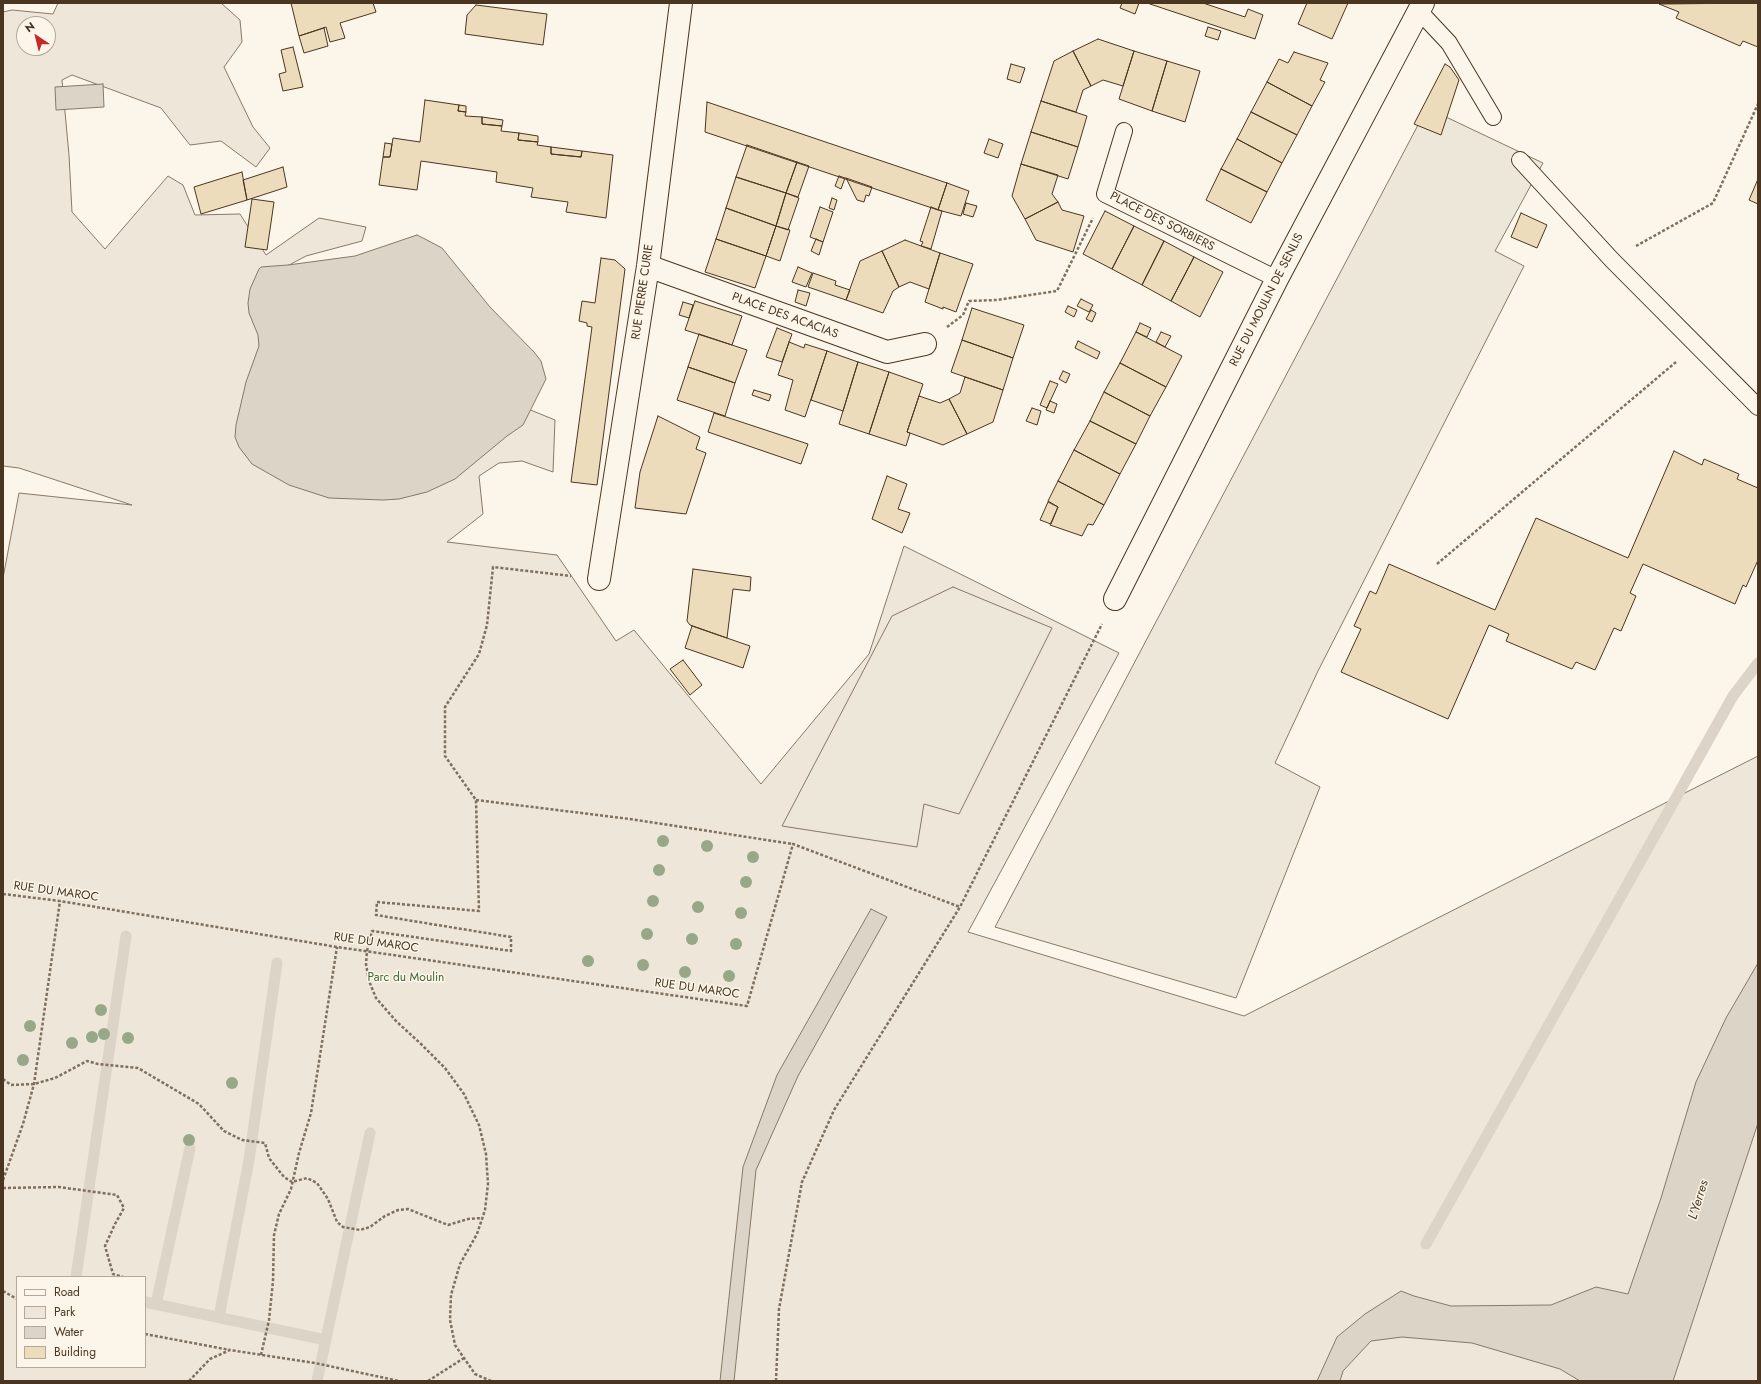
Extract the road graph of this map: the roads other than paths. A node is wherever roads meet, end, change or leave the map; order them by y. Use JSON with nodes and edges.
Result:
{"nodes":[{"id":1,"x":681,"y":3,"type":"edge"},
{"id":2,"x":1421,"y":7,"type":"edge"},
{"id":3,"x":1493,"y":117,"type":"dead end"},
{"id":4,"x":1124,"y":131,"type":"dead end"},
{"id":5,"x":1520,"y":160,"type":"dead end"},
{"id":6,"x":648,"y":266,"type":"junction"},
{"id":7,"x":1276,"y":279,"type":"junction"},
{"id":8,"x":925,"y":344,"type":"road end"},
{"id":9,"x":1758,"y":406,"type":"edge"},
{"id":10,"x":600,"y":579,"type":"road end"},
{"id":11,"x":1115,"y":599,"type":"road end"}],
"edges":[{"from":1,"to":6,"type":"street","name":"RUE PIERRE CURIE"},
{"from":2,"to":3,"type":"lane"},
{"from":2,"to":7,"type":"street","name":"RUE DU MOULIN DE SENLIS"},
{"from":4,"to":7,"type":"lane","name":"PLACE DES SORBIERS"},
{"from":5,"to":9,"type":"lane"},
{"from":6,"to":8,"type":"street","name":"PLACE DES ACACIAS"},
{"from":6,"to":10,"type":"street","name":"RUE PIERRE CURIE"},
{"from":7,"to":11,"type":"street","name":"RUE DU MOULIN DE SENLIS"}]}
